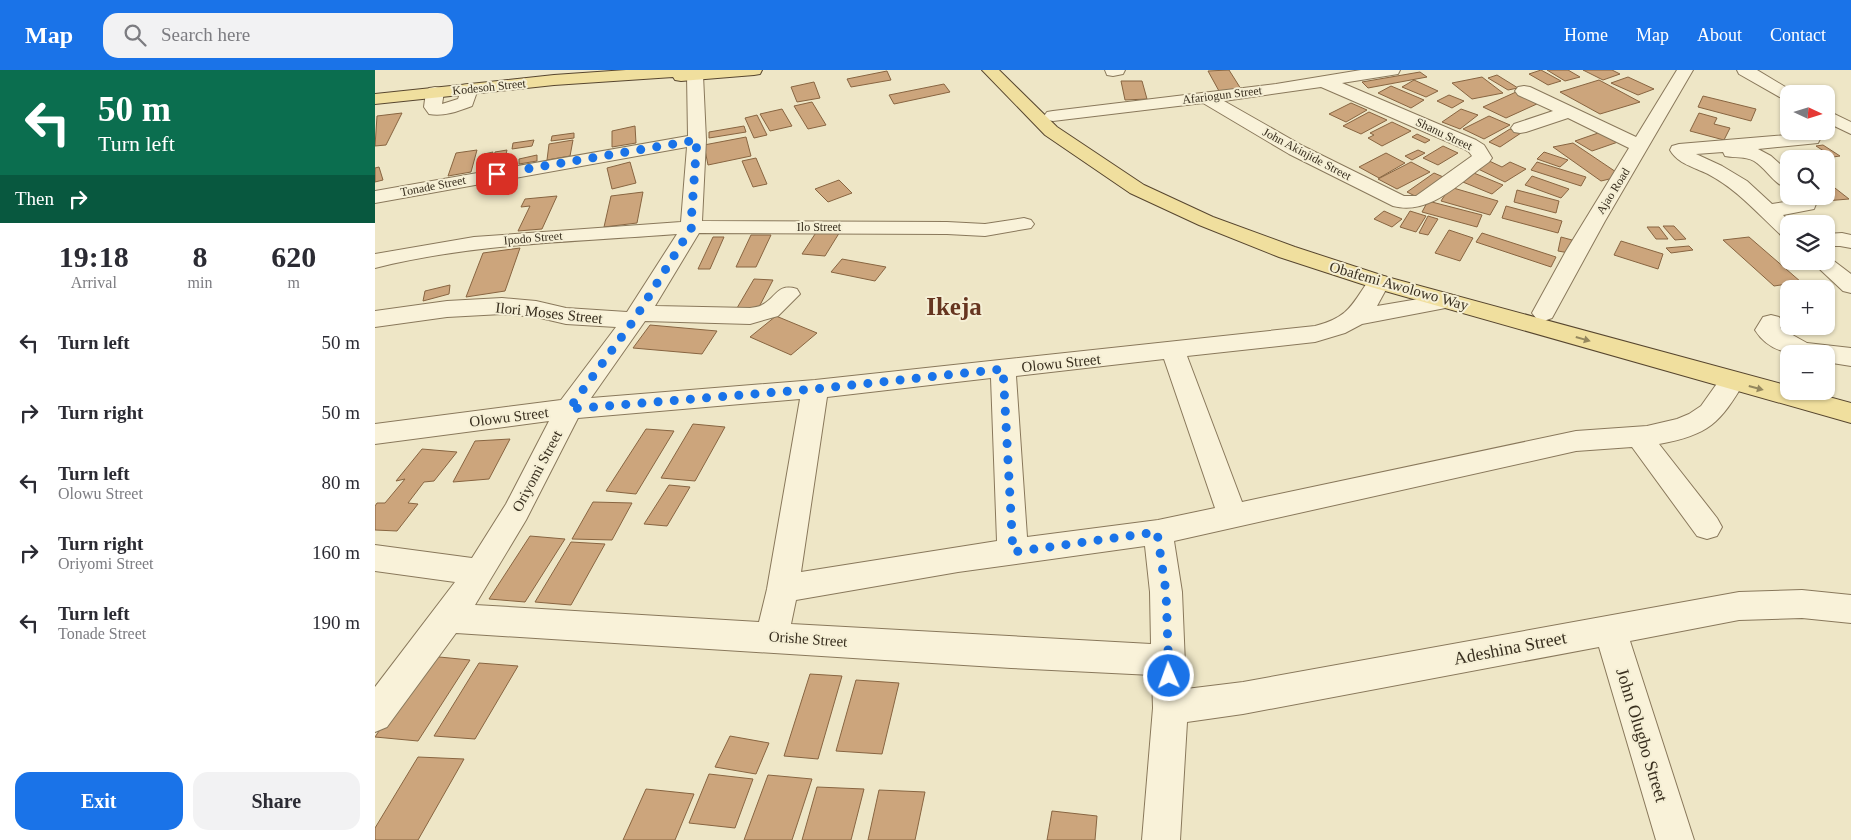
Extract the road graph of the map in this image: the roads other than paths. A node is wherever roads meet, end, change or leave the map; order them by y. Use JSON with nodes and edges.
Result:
{"nodes":[{"id":1,"x":596,"y":70,"type":"edge"},
{"id":2,"x":629,"y":70,"type":"edge"},
{"id":3,"x":754,"y":70,"type":"edge"},
{"id":4,"x":990,"y":70,"type":"edge"},
{"id":5,"x":1009,"y":70,"type":"edge"},
{"id":6,"x":1392,"y":70,"type":"edge"},
{"id":7,"x":1685,"y":70,"type":"edge"},
{"id":8,"x":1745,"y":70,"type":"edge"},
{"id":9,"x":1766,"y":70,"type":"edge"},
{"id":10,"x":577,"y":72,"type":"junction"},
{"id":11,"x":697,"y":72,"type":"edge"},
{"id":12,"x":1248,"y":77,"type":"dead end"},
{"id":13,"x":554,"y":80,"type":"junction"},
{"id":14,"x":1324,"y":82,"type":"junction"},
{"id":15,"x":1782,"y":85,"type":"edge"},
{"id":16,"x":1785,"y":85,"type":"edge"},
{"id":17,"x":469,"y":89,"type":"joint"},
{"id":18,"x":1261,"y":90,"type":"junction"},
{"id":19,"x":1524,"y":91,"type":"dead end"},
{"id":20,"x":435,"y":92,"type":"joint"},
{"id":21,"x":375,"y":93,"type":"edge"},
{"id":22,"x":1205,"y":97,"type":"junction"},
{"id":23,"x":375,"y":99,"type":"edge"},
{"id":24,"x":1569,"y":112,"type":"junction"},
{"id":25,"x":1053,"y":116,"type":"junction"},
{"id":26,"x":1835,"y":120,"type":"edge"},
{"id":27,"x":1520,"y":128,"type":"dead end"},
{"id":28,"x":1851,"y":128,"type":"edge"},
{"id":29,"x":697,"y":140,"type":"junction"},
{"id":30,"x":1799,"y":140,"type":"edge"},
{"id":31,"x":1641,"y":146,"type":"junction"},
{"id":32,"x":1687,"y":158,"type":"junction"},
{"id":33,"x":1113,"y":168,"type":"junction"},
{"id":34,"x":1780,"y":175,"type":"edge"},
{"id":35,"x":375,"y":197,"type":"edge"},
{"id":36,"x":1412,"y":203,"type":"joint"},
{"id":37,"x":1807,"y":205,"type":"edge"},
{"id":38,"x":1767,"y":211,"type":"junction"},
{"id":39,"x":1780,"y":223,"type":"edge"},
{"id":40,"x":1023,"y":224,"type":"dead end"},
{"id":41,"x":692,"y":227,"type":"junction"},
{"id":42,"x":1835,"y":239,"type":"edge"},
{"id":43,"x":1851,"y":242,"type":"edge"},
{"id":44,"x":375,"y":261,"type":"edge"},
{"id":45,"x":1832,"y":270,"type":"edge"},
{"id":46,"x":1379,"y":282,"type":"junction"},
{"id":47,"x":1851,"y":286,"type":"edge"},
{"id":48,"x":789,"y":294,"type":"dead end"},
{"id":49,"x":1448,"y":301,"type":"junction"},
{"id":50,"x":1543,"y":313,"type":"junction"},
{"id":51,"x":636,"y":317,"type":"junction"},
{"id":52,"x":1356,"y":317,"type":"junction"},
{"id":53,"x":375,"y":319,"type":"edge"},
{"id":54,"x":1771,"y":324,"type":"dead end"},
{"id":55,"x":1789,"y":345,"type":"edge"},
{"id":56,"x":1173,"y":351,"type":"junction"},
{"id":57,"x":1835,"y":355,"type":"edge"},
{"id":58,"x":1851,"y":357,"type":"edge"},
{"id":59,"x":1003,"y":369,"type":"junction"},
{"id":60,"x":1780,"y":376,"type":"edge"},
{"id":61,"x":1732,"y":381,"type":"junction"},
{"id":62,"x":815,"y":389,"type":"junction"},
{"id":63,"x":1835,"y":391,"type":"edge"},
{"id":64,"x":1851,"y":395,"type":"edge"},
{"id":65,"x":569,"y":409,"type":"junction"},
{"id":66,"x":1851,"y":413,"type":"edge"},
{"id":67,"x":375,"y":434,"type":"edge"},
{"id":68,"x":1639,"y":437,"type":"junction"},
{"id":69,"x":1232,"y":515,"type":"junction"},
{"id":70,"x":1707,"y":527,"type":"dead end"},
{"id":71,"x":1157,"y":532,"type":"junction"},
{"id":72,"x":1013,"y":552,"type":"junction"},
{"id":73,"x":375,"y":558,"type":"edge"},
{"id":74,"x":480,"y":572,"type":"junction"},
{"id":75,"x":783,"y":589,"type":"junction"},
{"id":76,"x":1851,"y":609,"type":"edge"},
{"id":77,"x":448,"y":618,"type":"junction"},
{"id":78,"x":1609,"y":629,"type":"junction"},
{"id":79,"x":772,"y":637,"type":"junction"},
{"id":80,"x":1168,"y":660,"type":"junction"},
{"id":81,"x":1170,"y":708,"type":"junction"},
{"id":82,"x":375,"y":715,"type":"edge"},
{"id":83,"x":1161,"y":840,"type":"edge"},
{"id":84,"x":1675,"y":840,"type":"edge"}],
"edges":[{"from":1,"to":10,"type":"main road"},
{"from":2,"to":10,"type":"main road","name":"Kodesoh Street"},
{"from":3,"to":11,"type":"main road"},
{"from":4,"to":33,"type":"main road","name":"Obafemi Awolowo Way"},
{"from":5,"to":25,"type":"main road","name":"Obafemi Awolowo Way"},
{"from":6,"to":14,"type":"street","name":"Afariogun Street"},
{"from":7,"to":31,"type":"street","name":"Ajao Road"},
{"from":8,"to":15,"type":"street"},
{"from":9,"to":16,"type":"street"},
{"from":10,"to":21,"type":"main road","name":"Kodesoh Street"},
{"from":11,"to":13,"type":"main road"},
{"from":11,"to":13,"type":"main road","name":"Kodesoh Street"},
{"from":11,"to":29,"type":"street"},
{"from":12,"to":18,"type":"street"},
{"from":13,"to":17,"type":"main road","name":"Kodesoh Street"},
{"from":14,"to":18,"type":"street","name":"Afariogun Street"},
{"from":14,"to":36,"type":"street","name":"Shanu Street"},
{"from":17,"to":20,"type":"street"},
{"from":18,"to":22,"type":"street","name":"Afariogun Street"},
{"from":19,"to":24,"type":"street"},
{"from":20,"to":23,"type":"main road","name":"Kodesoh Street"},
{"from":22,"to":25,"type":"street","name":"Afariogun Street"},
{"from":22,"to":36,"type":"street","name":"John Akinjide Street"},
{"from":24,"to":27,"type":"street"},
{"from":24,"to":31,"type":"street"},
{"from":25,"to":33,"type":"main road","name":"Obafemi Awolowo Way"},
{"from":26,"to":28,"type":"street"},
{"from":29,"to":35,"type":"street","name":"Tonade Street"},
{"from":29,"to":41,"type":"street"},
{"from":30,"to":32,"type":"street"},
{"from":31,"to":50,"type":"street","name":"Ajao Road"},
{"from":32,"to":34,"type":"street"},
{"from":32,"to":38,"type":"street"},
{"from":33,"to":46,"type":"main road","name":"Obafemi Awolowo Way"},
{"from":33,"to":50,"type":"main road","name":"Obafemi Awolowo Way"},
{"from":37,"to":38,"type":"street"},
{"from":38,"to":39,"type":"street"},
{"from":40,"to":41,"type":"street","name":"Ilo Street"},
{"from":41,"to":44,"type":"street","name":"Ipodo Street"},
{"from":41,"to":51,"type":"street","name":"Oriyomi Street"},
{"from":42,"to":43,"type":"street"},
{"from":45,"to":47,"type":"street"},
{"from":46,"to":49,"type":"main road","name":"Obafemi Awolowo Way"},
{"from":46,"to":52,"type":"street","name":"Olowu Street"},
{"from":48,"to":51,"type":"street","name":"Ilori Moses Street"},
{"from":49,"to":52,"type":"street","name":"Olowu Street"},
{"from":49,"to":61,"type":"main road","name":"Obafemi Awolowo Way","one_way":true},
{"from":50,"to":60,"type":"main road","name":"Obafemi Awolowo Way"},
{"from":51,"to":53,"type":"street","name":"Ilori Moses Street"},
{"from":51,"to":65,"type":"street","name":"Oriyomi Street"},
{"from":52,"to":56,"type":"street","name":"Olowu Street"},
{"from":54,"to":55,"type":"street"},
{"from":56,"to":59,"type":"street","name":"Olowu Street"},
{"from":56,"to":69,"type":"street"},
{"from":57,"to":58,"type":"street"},
{"from":59,"to":62,"type":"street","name":"Olowu Street"},
{"from":59,"to":72,"type":"street"},
{"from":61,"to":66,"type":"main road","name":"Obafemi Awolowo Way","one_way":true},
{"from":61,"to":68,"type":"street"},
{"from":62,"to":65,"type":"street","name":"Olowu Street"},
{"from":62,"to":75,"type":"street"},
{"from":63,"to":64,"type":"main road"},
{"from":65,"to":67,"type":"street","name":"Olowu Street"},
{"from":65,"to":74,"type":"street","name":"Oriyomi Street"},
{"from":68,"to":69,"type":"street"},
{"from":68,"to":70,"type":"street"},
{"from":69,"to":71,"type":"street"},
{"from":71,"to":72,"type":"street"},
{"from":71,"to":80,"type":"street"},
{"from":72,"to":75,"type":"street"},
{"from":73,"to":74,"type":"street"},
{"from":74,"to":77,"type":"street","name":"Oriyomi Street"},
{"from":75,"to":79,"type":"street"},
{"from":76,"to":78,"type":"street","name":"Adeshina Street"},
{"from":77,"to":79,"type":"street","name":"Orishe Street"},
{"from":77,"to":82,"type":"street","name":"Oriyomi Street"},
{"from":78,"to":81,"type":"street","name":"Adeshina Street"},
{"from":78,"to":84,"type":"street","name":"John Olugbo Street"},
{"from":79,"to":80,"type":"street","name":"Orishe Street"},
{"from":80,"to":81,"type":"street"},
{"from":81,"to":83,"type":"street"}]}
